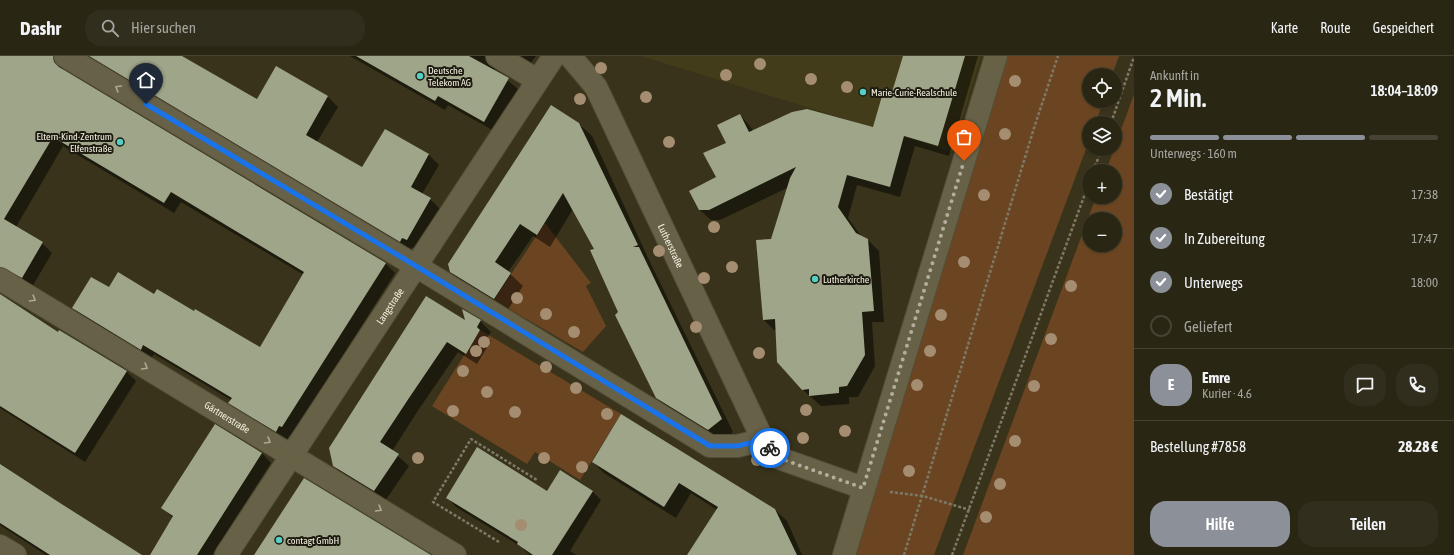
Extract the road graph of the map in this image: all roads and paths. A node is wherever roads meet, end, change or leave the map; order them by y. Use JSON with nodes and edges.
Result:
{"nodes":[{"id":1,"x":65,"y":56,"type":"edge"},
{"id":2,"x":497,"y":56,"type":"edge"},
{"id":3,"x":554,"y":56,"type":"edge"},
{"id":4,"x":570,"y":56,"type":"edge"},
{"id":5,"x":996,"y":56,"type":"edge"},
{"id":6,"x":1058,"y":56,"type":"edge"},
{"id":7,"x":1134,"y":57,"type":"edge"},
{"id":8,"x":537,"y":80,"type":"junction"},
{"id":9,"x":1113,"y":116,"type":"edge"},
{"id":10,"x":1082,"y":202,"type":"edge"},
{"id":11,"x":416,"y":266,"type":"junction"},
{"id":12,"x":0,"y":279,"type":"edge"},
{"id":13,"x":763,"y":440,"type":"junction"},
{"id":14,"x":291,"y":456,"type":"junction"},
{"id":15,"x":537,"y":480,"type":"dead end"},
{"id":16,"x":863,"y":488,"type":"junction"},
{"id":17,"x":923,"y":496,"type":"junction"},
{"id":18,"x":970,"y":510,"type":"junction"},
{"id":19,"x":499,"y":542,"type":"dead end"},
{"id":20,"x":0,"y":546,"type":"edge"},
{"id":21,"x":15,"y":555,"type":"edge"},
{"id":22,"x":226,"y":555,"type":"edge"},
{"id":23,"x":455,"y":555,"type":"edge"},
{"id":24,"x":844,"y":555,"type":"edge"},
{"id":25,"x":904,"y":555,"type":"edge"},
{"id":26,"x":952,"y":555,"type":"edge"}],
"edges":[{"from":11,"to":1,"type":"street","one_way":true},
{"from":2,"to":8,"type":"street"},
{"from":3,"to":8,"type":"street","name":"Langstraße"},
{"from":4,"to":13,"type":"street","name":"Lutherstraße"},
{"from":5,"to":16,"type":"street"},
{"from":6,"to":17,"type":"path"},
{"from":7,"to":9,"type":"path"},
{"from":8,"to":11,"type":"street","name":"Langstraße"},
{"from":10,"to":18,"type":"path"},
{"from":11,"to":13,"type":"street"},
{"from":11,"to":14,"type":"street","name":"Langstraße"},
{"from":12,"to":14,"type":"street","name":"Gärtnerstraße","one_way":true},
{"from":13,"to":16,"type":"street","name":"Lutherstraße"},
{"from":14,"to":22,"type":"street","name":"Langstraße"},
{"from":14,"to":23,"type":"street","name":"Gärtnerstraße","one_way":true},
{"from":15,"to":19,"type":"path"},
{"from":16,"to":17,"type":"path"},
{"from":16,"to":24,"type":"street"},
{"from":17,"to":18,"type":"path"},
{"from":17,"to":25,"type":"path"},
{"from":18,"to":26,"type":"path"},
{"from":20,"to":21,"type":"street"}]}
